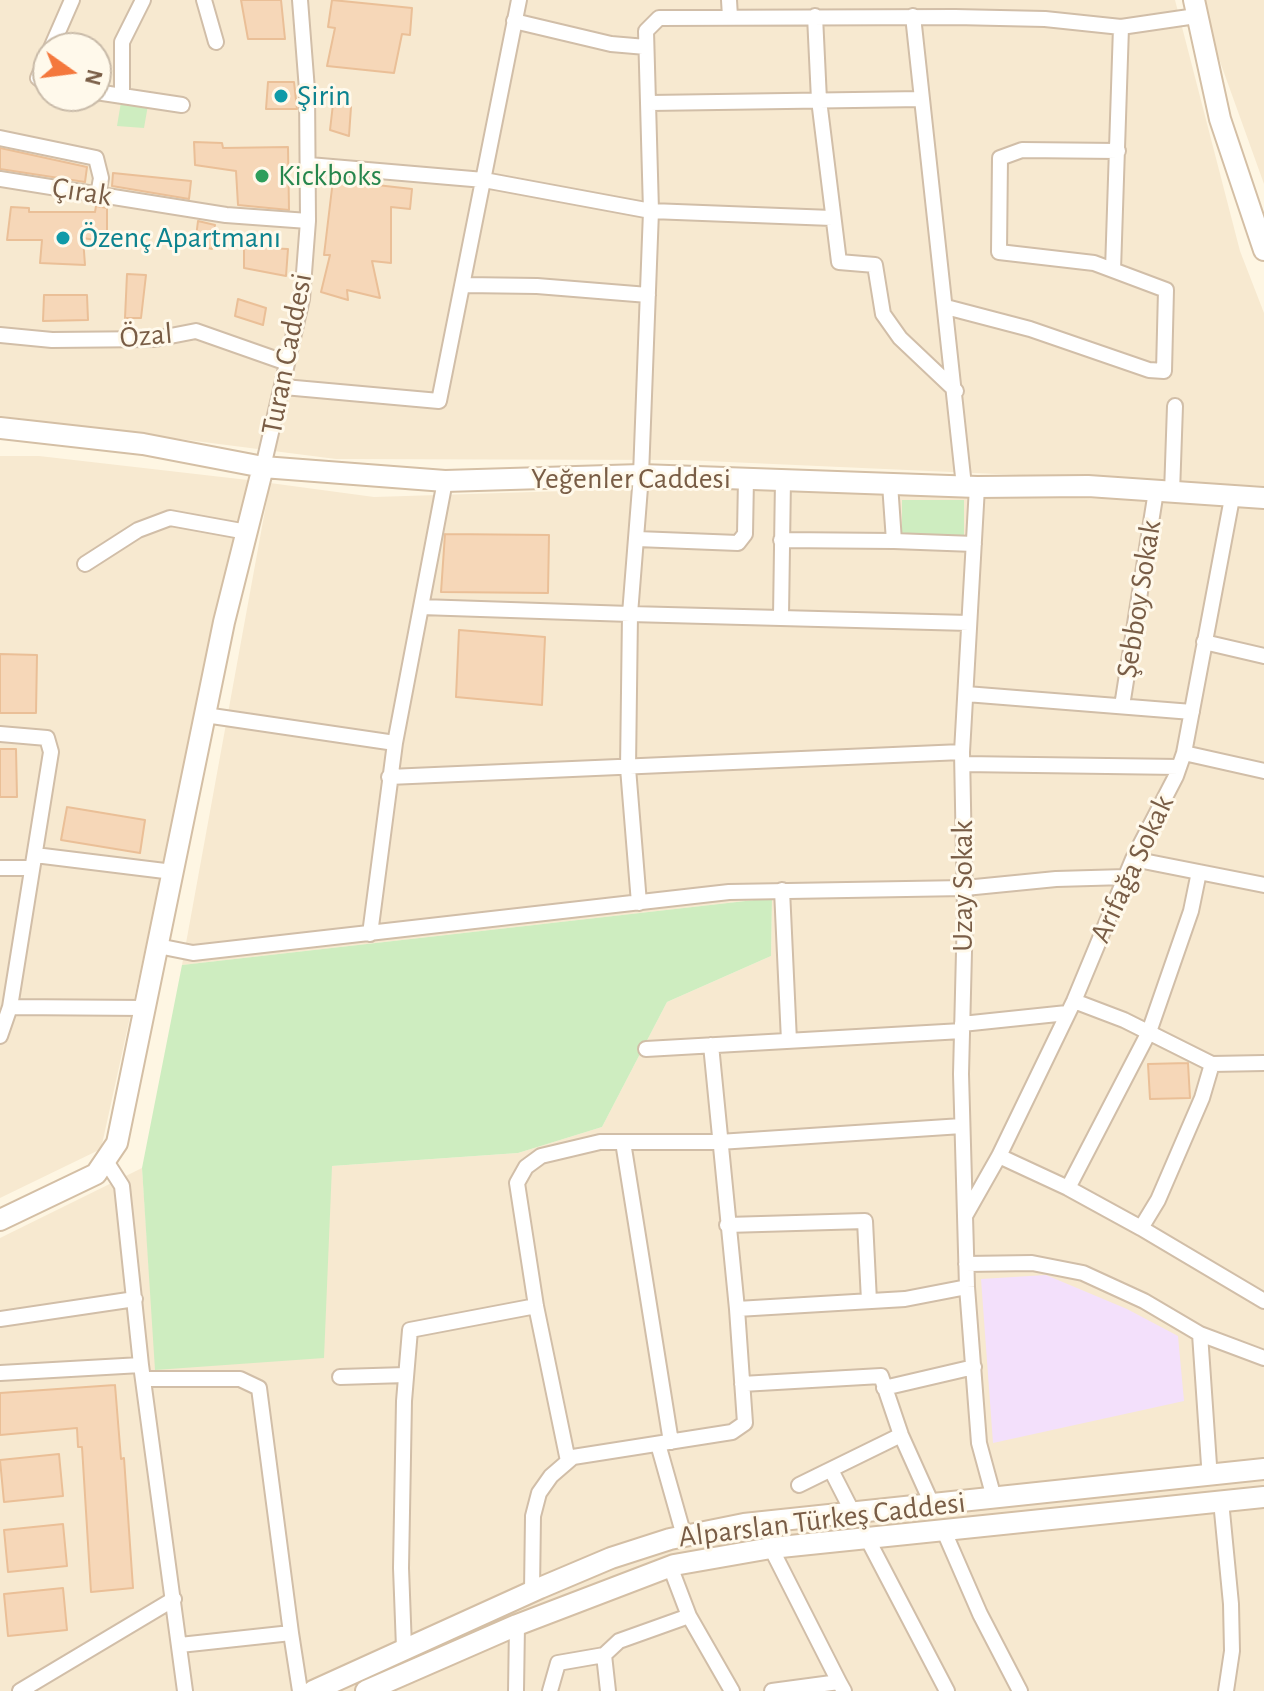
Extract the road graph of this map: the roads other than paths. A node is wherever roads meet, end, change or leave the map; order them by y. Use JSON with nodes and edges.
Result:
{"nodes":[{"id":1,"x":72,"y":0,"type":"edge"},
{"id":2,"x":143,"y":0,"type":"edge"},
{"id":3,"x":204,"y":0,"type":"edge"},
{"id":4,"x":300,"y":0,"type":"edge"},
{"id":5,"x":519,"y":0,"type":"edge"},
{"id":6,"x":729,"y":0,"type":"edge"},
{"id":7,"x":781,"y":0,"type":"edge"},
{"id":8,"x":955,"y":0,"type":"edge"},
{"id":9,"x":1195,"y":8,"type":"edge"},
{"id":10,"x":783,"y":16,"type":"junction"},
{"id":11,"x":815,"y":16,"type":"junction"},
{"id":12,"x":913,"y":16,"type":"junction"},
{"id":13,"x":730,"y":17,"type":"junction"},
{"id":14,"x":955,"y":17,"type":"junction"},
{"id":15,"x":514,"y":21,"type":"junction"},
{"id":16,"x":1121,"y":27,"type":"junction"},
{"id":17,"x":58,"y":32,"type":"edge"},
{"id":18,"x":216,"y":42,"type":"dead end"},
{"id":19,"x":646,"y":47,"type":"junction"},
{"id":20,"x":112,"y":94,"type":"edge"},
{"id":21,"x":122,"y":96,"type":"junction"},
{"id":22,"x":922,"y":99,"type":"junction"},
{"id":23,"x":819,"y":100,"type":"junction"},
{"id":24,"x":650,"y":103,"type":"junction"},
{"id":25,"x":182,"y":105,"type":"dead end"},
{"id":26,"x":0,"y":138,"type":"edge"},
{"id":27,"x":1118,"y":151,"type":"junction"},
{"id":28,"x":309,"y":165,"type":"junction"},
{"id":29,"x":0,"y":179,"type":"edge"},
{"id":30,"x":484,"y":180,"type":"junction"},
{"id":31,"x":98,"y":195,"type":"junction"},
{"id":32,"x":651,"y":211,"type":"junction"},
{"id":33,"x":832,"y":218,"type":"junction"},
{"id":34,"x":308,"y":221,"type":"junction"},
{"id":35,"x":1264,"y":250,"type":"edge"},
{"id":36,"x":1113,"y":270,"type":"junction"},
{"id":37,"x":464,"y":285,"type":"junction"},
{"id":38,"x":648,"y":295,"type":"junction"},
{"id":39,"x":946,"y":307,"type":"junction"},
{"id":40,"x":0,"y":335,"type":"edge"},
{"id":41,"x":287,"y":363,"type":"junction"},
{"id":42,"x":284,"y":387,"type":"junction"},
{"id":43,"x":956,"y":391,"type":"junction"},
{"id":44,"x":1175,"y":406,"type":"dead end"},
{"id":45,"x":0,"y":428,"type":"edge"},
{"id":46,"x":263,"y":467,"type":"junction"},
{"id":47,"x":641,"y":475,"type":"junction"},
{"id":48,"x":746,"y":478,"type":"junction"},
{"id":49,"x":783,"y":479,"type":"junction"},
{"id":50,"x":445,"y":481,"type":"junction"},
{"id":51,"x":890,"y":484,"type":"junction"},
{"id":52,"x":970,"y":486,"type":"junction"},
{"id":53,"x":1164,"y":492,"type":"junction"},
{"id":54,"x":1232,"y":498,"type":"junction"},
{"id":55,"x":1264,"y":498,"type":"edge"},
{"id":56,"x":247,"y":532,"type":"junction"},
{"id":57,"x":637,"y":539,"type":"junction"},
{"id":58,"x":781,"y":540,"type":"junction"},
{"id":59,"x":894,"y":541,"type":"junction"},
{"id":60,"x":974,"y":544,"type":"junction"},
{"id":61,"x":85,"y":564,"type":"dead end"},
{"id":62,"x":421,"y":607,"type":"junction"},
{"id":63,"x":630,"y":614,"type":"junction"},
{"id":64,"x":781,"y":616,"type":"junction"},
{"id":65,"x":969,"y":623,"type":"junction"},
{"id":66,"x":1204,"y":642,"type":"junction"},
{"id":67,"x":1264,"y":656,"type":"edge"},
{"id":68,"x":966,"y":694,"type":"junction"},
{"id":69,"x":1122,"y":706,"type":"junction"},
{"id":70,"x":1192,"y":712,"type":"junction"},
{"id":71,"x":205,"y":715,"type":"junction"},
{"id":72,"x":0,"y":734,"type":"edge"},
{"id":73,"x":395,"y":743,"type":"junction"},
{"id":74,"x":962,"y":758,"type":"junction"},
{"id":75,"x":1181,"y":760,"type":"junction"},
{"id":76,"x":628,"y":768,"type":"junction"},
{"id":77,"x":1264,"y":771,"type":"edge"},
{"id":78,"x":389,"y":777,"type":"junction"},
{"id":79,"x":1133,"y":859,"type":"junction"},
{"id":80,"x":34,"y":861,"type":"junction"},
{"id":81,"x":0,"y":868,"type":"edge"},
{"id":82,"x":173,"y":872,"type":"junction"},
{"id":83,"x":1199,"y":872,"type":"junction"},
{"id":84,"x":1126,"y":877,"type":"junction"},
{"id":85,"x":1264,"y":885,"type":"edge"},
{"id":86,"x":965,"y":888,"type":"junction"},
{"id":87,"x":782,"y":890,"type":"junction"},
{"id":88,"x":639,"y":903,"type":"junction"},
{"id":89,"x":370,"y":934,"type":"junction"},
{"id":90,"x":158,"y":946,"type":"junction"},
{"id":91,"x":8,"y":977,"type":"edge"},
{"id":92,"x":10,"y":1007,"type":"junction"},
{"id":93,"x":1071,"y":1007,"type":"junction"},
{"id":94,"x":146,"y":1008,"type":"junction"},
{"id":95,"x":962,"y":1028,"type":"junction"},
{"id":96,"x":1149,"y":1032,"type":"junction"},
{"id":97,"x":0,"y":1036,"type":"edge"},
{"id":98,"x":789,"y":1041,"type":"junction"},
{"id":99,"x":711,"y":1045,"type":"junction"},
{"id":100,"x":646,"y":1049,"type":"dead end"},
{"id":101,"x":1264,"y":1063,"type":"edge"},
{"id":102,"x":1212,"y":1064,"type":"junction"},
{"id":103,"x":962,"y":1126,"type":"junction"},
{"id":104,"x":623,"y":1142,"type":"junction"},
{"id":105,"x":719,"y":1142,"type":"junction"},
{"id":106,"x":999,"y":1156,"type":"junction"},
{"id":107,"x":106,"y":1161,"type":"junction"},
{"id":108,"x":1068,"y":1188,"type":"junction"},
{"id":109,"x":965,"y":1217,"type":"junction"},
{"id":110,"x":0,"y":1220,"type":"edge"},
{"id":111,"x":727,"y":1225,"type":"junction"},
{"id":112,"x":1141,"y":1228,"type":"junction"},
{"id":113,"x":966,"y":1264,"type":"junction"},
{"id":114,"x":967,"y":1287,"type":"junction"},
{"id":115,"x":135,"y":1299,"type":"junction"},
{"id":116,"x":869,"y":1301,"type":"junction"},
{"id":117,"x":1264,"y":1301,"type":"edge"},
{"id":118,"x":536,"y":1306,"type":"junction"},
{"id":119,"x":737,"y":1309,"type":"junction"},
{"id":120,"x":0,"y":1319,"type":"edge"},
{"id":121,"x":1200,"y":1334,"type":"junction"},
{"id":122,"x":1264,"y":1358,"type":"edge"},
{"id":123,"x":974,"y":1367,"type":"junction"},
{"id":124,"x":142,"y":1372,"type":"junction"},
{"id":125,"x":0,"y":1373,"type":"edge"},
{"id":126,"x":406,"y":1375,"type":"junction"},
{"id":127,"x":340,"y":1377,"type":"dead end"},
{"id":128,"x":742,"y":1384,"type":"junction"},
{"id":129,"x":884,"y":1388,"type":"junction"},
{"id":130,"x":901,"y":1435,"type":"junction"},
{"id":131,"x":664,"y":1443,"type":"junction"},
{"id":132,"x":568,"y":1461,"type":"junction"},
{"id":133,"x":1209,"y":1465,"type":"dead end"},
{"id":134,"x":1264,"y":1469,"type":"edge"},
{"id":135,"x":831,"y":1470,"type":"junction"},
{"id":136,"x":799,"y":1485,"type":"dead end"},
{"id":137,"x":1264,"y":1497,"type":"edge"},
{"id":138,"x":994,"y":1498,"type":"junction"},
{"id":139,"x":1221,"y":1501,"type":"junction"},
{"id":140,"x":932,"y":1504,"type":"junction"},
{"id":141,"x":853,"y":1513,"type":"junction"},
{"id":142,"x":943,"y":1529,"type":"junction"},
{"id":143,"x":684,"y":1536,"type":"junction"},
{"id":144,"x":867,"y":1538,"type":"junction"},
{"id":145,"x":771,"y":1548,"type":"junction"},
{"id":146,"x":670,"y":1566,"type":"junction"},
{"id":147,"x":532,"y":1591,"type":"junction"},
{"id":148,"x":174,"y":1599,"type":"junction"},
{"id":149,"x":689,"y":1616,"type":"junction"},
{"id":150,"x":517,"y":1625,"type":"junction"},
{"id":151,"x":291,"y":1633,"type":"junction"},
{"id":152,"x":180,"y":1645,"type":"junction"},
{"id":153,"x":404,"y":1648,"type":"junction"},
{"id":154,"x":604,"y":1655,"type":"junction"},
{"id":155,"x":406,"y":1682,"type":"edge"},
{"id":156,"x":842,"y":1687,"type":"edge"},
{"id":157,"x":20,"y":1691,"type":"edge"},
{"id":158,"x":185,"y":1691,"type":"edge"},
{"id":159,"x":300,"y":1691,"type":"edge"},
{"id":160,"x":313,"y":1691,"type":"edge"},
{"id":161,"x":366,"y":1691,"type":"edge"},
{"id":162,"x":516,"y":1691,"type":"edge"},
{"id":163,"x":550,"y":1691,"type":"edge"},
{"id":164,"x":608,"y":1691,"type":"edge"},
{"id":165,"x":732,"y":1691,"type":"edge"},
{"id":166,"x":772,"y":1691,"type":"edge"},
{"id":167,"x":947,"y":1691,"type":"edge"},
{"id":168,"x":1020,"y":1691,"type":"edge"},
{"id":169,"x":1226,"y":1691,"type":"edge"}],
"edges":[{"from":1,"to":17,"type":"street"},
{"from":2,"to":21,"type":"street"},
{"from":3,"to":18,"type":"street"},
{"from":4,"to":28,"type":"street","name":"Turan Caddesi"},
{"from":5,"to":15,"type":"street"},
{"from":6,"to":13,"type":"street"},
{"from":7,"to":10,"type":"street"},
{"from":8,"to":14,"type":"street"},
{"from":9,"to":16,"type":"street"},
{"from":9,"to":35,"type":"street"},
{"from":10,"to":11,"type":"street"},
{"from":10,"to":13,"type":"street"},
{"from":11,"to":12,"type":"street"},
{"from":11,"to":23,"type":"street"},
{"from":12,"to":14,"type":"street"},
{"from":12,"to":22,"type":"street","name":"Uzay Sokak"},
{"from":13,"to":19,"type":"street"},
{"from":14,"to":16,"type":"street"},
{"from":15,"to":19,"type":"street"},
{"from":15,"to":30,"type":"street"},
{"from":16,"to":27,"type":"street"},
{"from":19,"to":24,"type":"street"},
{"from":20,"to":21,"type":"street"},
{"from":21,"to":25,"type":"street"},
{"from":22,"to":23,"type":"street"},
{"from":22,"to":39,"type":"street","name":"Uzay Sokak"},
{"from":23,"to":24,"type":"street"},
{"from":23,"to":33,"type":"street"},
{"from":24,"to":32,"type":"street"},
{"from":26,"to":31,"type":"street"},
{"from":27,"to":36,"type":"street"},
{"from":27,"to":36,"type":"street"},
{"from":28,"to":30,"type":"street"},
{"from":28,"to":34,"type":"street","name":"Turan Caddesi"},
{"from":29,"to":31,"type":"street","name":"Çırak"},
{"from":30,"to":32,"type":"street"},
{"from":30,"to":37,"type":"street"},
{"from":31,"to":34,"type":"street","name":"Çırak"},
{"from":32,"to":33,"type":"street"},
{"from":32,"to":38,"type":"street"},
{"from":33,"to":43,"type":"street"},
{"from":34,"to":41,"type":"street","name":"Turan Caddesi"},
{"from":36,"to":39,"type":"street"},
{"from":37,"to":38,"type":"street"},
{"from":37,"to":42,"type":"street"},
{"from":38,"to":47,"type":"street"},
{"from":39,"to":43,"type":"street","name":"Uzay Sokak"},
{"from":40,"to":41,"type":"street","name":"Özal"},
{"from":41,"to":42,"type":"street","name":"Turan Caddesi"},
{"from":42,"to":46,"type":"street","name":"Turan Caddesi"},
{"from":43,"to":52,"type":"street","name":"Uzay Sokak"},
{"from":44,"to":53,"type":"street","name":"Şebboy Sokak"},
{"from":45,"to":46,"type":"street","name":"Yeğenler Caddesi"},
{"from":46,"to":50,"type":"street","name":"Yeğenler Caddesi"},
{"from":46,"to":56,"type":"street"},
{"from":47,"to":48,"type":"street","name":"Yeğenler Caddesi"},
{"from":47,"to":50,"type":"street","name":"Yeğenler Caddesi"},
{"from":47,"to":57,"type":"street"},
{"from":48,"to":49,"type":"street","name":"Yeğenler Caddesi"},
{"from":48,"to":57,"type":"street"},
{"from":49,"to":51,"type":"street","name":"Yeğenler Caddesi"},
{"from":49,"to":58,"type":"street"},
{"from":50,"to":62,"type":"street"},
{"from":51,"to":52,"type":"street","name":"Yeğenler Caddesi"},
{"from":51,"to":59,"type":"street"},
{"from":52,"to":53,"type":"street","name":"Yeğenler Caddesi"},
{"from":52,"to":60,"type":"street","name":"Uzay Sokak"},
{"from":53,"to":54,"type":"street","name":"Yeğenler Caddesi"},
{"from":53,"to":69,"type":"street","name":"Şebboy Sokak"},
{"from":54,"to":55,"type":"street","name":"Yeğenler Caddesi"},
{"from":54,"to":66,"type":"street","name":"Arifağa Sokak"},
{"from":56,"to":61,"type":"street"},
{"from":56,"to":71,"type":"street"},
{"from":57,"to":63,"type":"street"},
{"from":58,"to":59,"type":"street"},
{"from":58,"to":64,"type":"street"},
{"from":59,"to":60,"type":"street"},
{"from":60,"to":65,"type":"street","name":"Uzay Sokak"},
{"from":62,"to":63,"type":"street"},
{"from":62,"to":73,"type":"street"},
{"from":63,"to":64,"type":"street"},
{"from":63,"to":76,"type":"street"},
{"from":64,"to":65,"type":"street"},
{"from":65,"to":68,"type":"street","name":"Uzay Sokak"},
{"from":66,"to":67,"type":"street"},
{"from":66,"to":70,"type":"street","name":"Arifağa Sokak"},
{"from":68,"to":69,"type":"street"},
{"from":68,"to":74,"type":"street","name":"Uzay Sokak"},
{"from":69,"to":70,"type":"street"},
{"from":70,"to":75,"type":"street","name":"Arifağa Sokak"},
{"from":71,"to":73,"type":"street"},
{"from":71,"to":82,"type":"street"},
{"from":72,"to":80,"type":"street"},
{"from":73,"to":78,"type":"street"},
{"from":74,"to":75,"type":"street"},
{"from":74,"to":76,"type":"street"},
{"from":74,"to":86,"type":"street","name":"Uzay Sokak"},
{"from":75,"to":77,"type":"street"},
{"from":75,"to":79,"type":"street","name":"Arifağa Sokak"},
{"from":76,"to":78,"type":"street"},
{"from":76,"to":88,"type":"street"},
{"from":78,"to":89,"type":"street"},
{"from":79,"to":83,"type":"street"},
{"from":79,"to":84,"type":"street","name":"Arifağa Sokak"},
{"from":80,"to":81,"type":"street"},
{"from":80,"to":82,"type":"street"},
{"from":80,"to":91,"type":"street"},
{"from":82,"to":90,"type":"street"},
{"from":83,"to":85,"type":"street"},
{"from":83,"to":96,"type":"street"},
{"from":84,"to":86,"type":"street"},
{"from":84,"to":93,"type":"street","name":"Arifağa Sokak"},
{"from":86,"to":87,"type":"street"},
{"from":86,"to":95,"type":"street","name":"Uzay Sokak"},
{"from":87,"to":88,"type":"street"},
{"from":87,"to":98,"type":"street"},
{"from":88,"to":89,"type":"street"},
{"from":89,"to":90,"type":"street"},
{"from":90,"to":94,"type":"street"},
{"from":91,"to":92,"type":"street"},
{"from":92,"to":94,"type":"street"},
{"from":92,"to":97,"type":"street"},
{"from":93,"to":95,"type":"street"},
{"from":93,"to":96,"type":"street"},
{"from":93,"to":106,"type":"street","name":"Arifağa Sokak"},
{"from":94,"to":107,"type":"street"},
{"from":95,"to":98,"type":"street"},
{"from":95,"to":103,"type":"street","name":"Uzay Sokak"},
{"from":96,"to":102,"type":"street"},
{"from":96,"to":108,"type":"street"},
{"from":98,"to":99,"type":"street"},
{"from":99,"to":100,"type":"street"},
{"from":99,"to":105,"type":"street"},
{"from":101,"to":102,"type":"street"},
{"from":102,"to":112,"type":"street"},
{"from":103,"to":105,"type":"street"},
{"from":103,"to":109,"type":"street","name":"Uzay Sokak"},
{"from":104,"to":105,"type":"street"},
{"from":104,"to":118,"type":"street"},
{"from":104,"to":131,"type":"street"},
{"from":105,"to":111,"type":"street"},
{"from":106,"to":108,"type":"street"},
{"from":106,"to":109,"type":"street","name":"Arifağa Sokak"},
{"from":107,"to":110,"type":"street"},
{"from":107,"to":115,"type":"street"},
{"from":108,"to":112,"type":"street"},
{"from":109,"to":113,"type":"street","name":"Uzay Sokak"},
{"from":111,"to":116,"type":"street"},
{"from":111,"to":119,"type":"street"},
{"from":112,"to":117,"type":"street"},
{"from":113,"to":114,"type":"street","name":"Uzay Sokak"},
{"from":113,"to":121,"type":"street"},
{"from":114,"to":116,"type":"street"},
{"from":114,"to":123,"type":"street","name":"Uzay Sokak"},
{"from":115,"to":120,"type":"street"},
{"from":115,"to":124,"type":"street"},
{"from":116,"to":119,"type":"street"},
{"from":118,"to":126,"type":"street"},
{"from":118,"to":132,"type":"street"},
{"from":119,"to":128,"type":"street"},
{"from":121,"to":122,"type":"street"},
{"from":121,"to":133,"type":"street"},
{"from":123,"to":129,"type":"street"},
{"from":123,"to":138,"type":"street","name":"Uzay Sokak"},
{"from":124,"to":125,"type":"street"},
{"from":124,"to":148,"type":"street"},
{"from":124,"to":151,"type":"street"},
{"from":126,"to":127,"type":"street"},
{"from":126,"to":153,"type":"street"},
{"from":128,"to":129,"type":"street"},
{"from":128,"to":131,"type":"street"},
{"from":129,"to":130,"type":"street"},
{"from":130,"to":135,"type":"street"},
{"from":130,"to":140,"type":"street"},
{"from":131,"to":132,"type":"street"},
{"from":131,"to":143,"type":"street"},
{"from":132,"to":147,"type":"street"},
{"from":134,"to":138,"type":"street","name":"Alparslan Türkeş Caddesi"},
{"from":135,"to":136,"type":"street"},
{"from":135,"to":141,"type":"street"},
{"from":137,"to":139,"type":"street","name":"Alparslan Türkeş Caddesi"},
{"from":138,"to":140,"type":"street","name":"Alparslan Türkeş Caddesi"},
{"from":139,"to":142,"type":"street","name":"Alparslan Türkeş Caddesi"},
{"from":139,"to":169,"type":"street"},
{"from":140,"to":141,"type":"street","name":"Alparslan Türkeş Caddesi"},
{"from":141,"to":143,"type":"street","name":"Alparslan Türkeş Caddesi"},
{"from":142,"to":144,"type":"street","name":"Alparslan Türkeş Caddesi"},
{"from":142,"to":168,"type":"street"},
{"from":143,"to":147,"type":"street","name":"Alparslan Türkeş Caddesi"},
{"from":144,"to":145,"type":"street","name":"Alparslan Türkeş Caddesi"},
{"from":144,"to":167,"type":"street"},
{"from":145,"to":146,"type":"street","name":"Alparslan Türkeş Caddesi"},
{"from":145,"to":156,"type":"street"},
{"from":146,"to":149,"type":"street"},
{"from":146,"to":150,"type":"street","name":"Alparslan Türkeş Caddesi"},
{"from":147,"to":153,"type":"street","name":"Alparslan Türkeş Caddesi"},
{"from":148,"to":152,"type":"street"},
{"from":148,"to":157,"type":"street"},
{"from":149,"to":154,"type":"street"},
{"from":149,"to":165,"type":"street"},
{"from":150,"to":155,"type":"street","name":"Alparslan Türkeş Caddesi"},
{"from":150,"to":162,"type":"street"},
{"from":151,"to":152,"type":"street"},
{"from":151,"to":159,"type":"street"},
{"from":152,"to":158,"type":"street"},
{"from":153,"to":160,"type":"street","name":"Alparslan Türkeş Caddesi"},
{"from":154,"to":163,"type":"street"},
{"from":154,"to":164,"type":"street"},
{"from":155,"to":161,"type":"street","name":"Alparslan Türkeş Caddesi"},
{"from":156,"to":166,"type":"street"}]}
